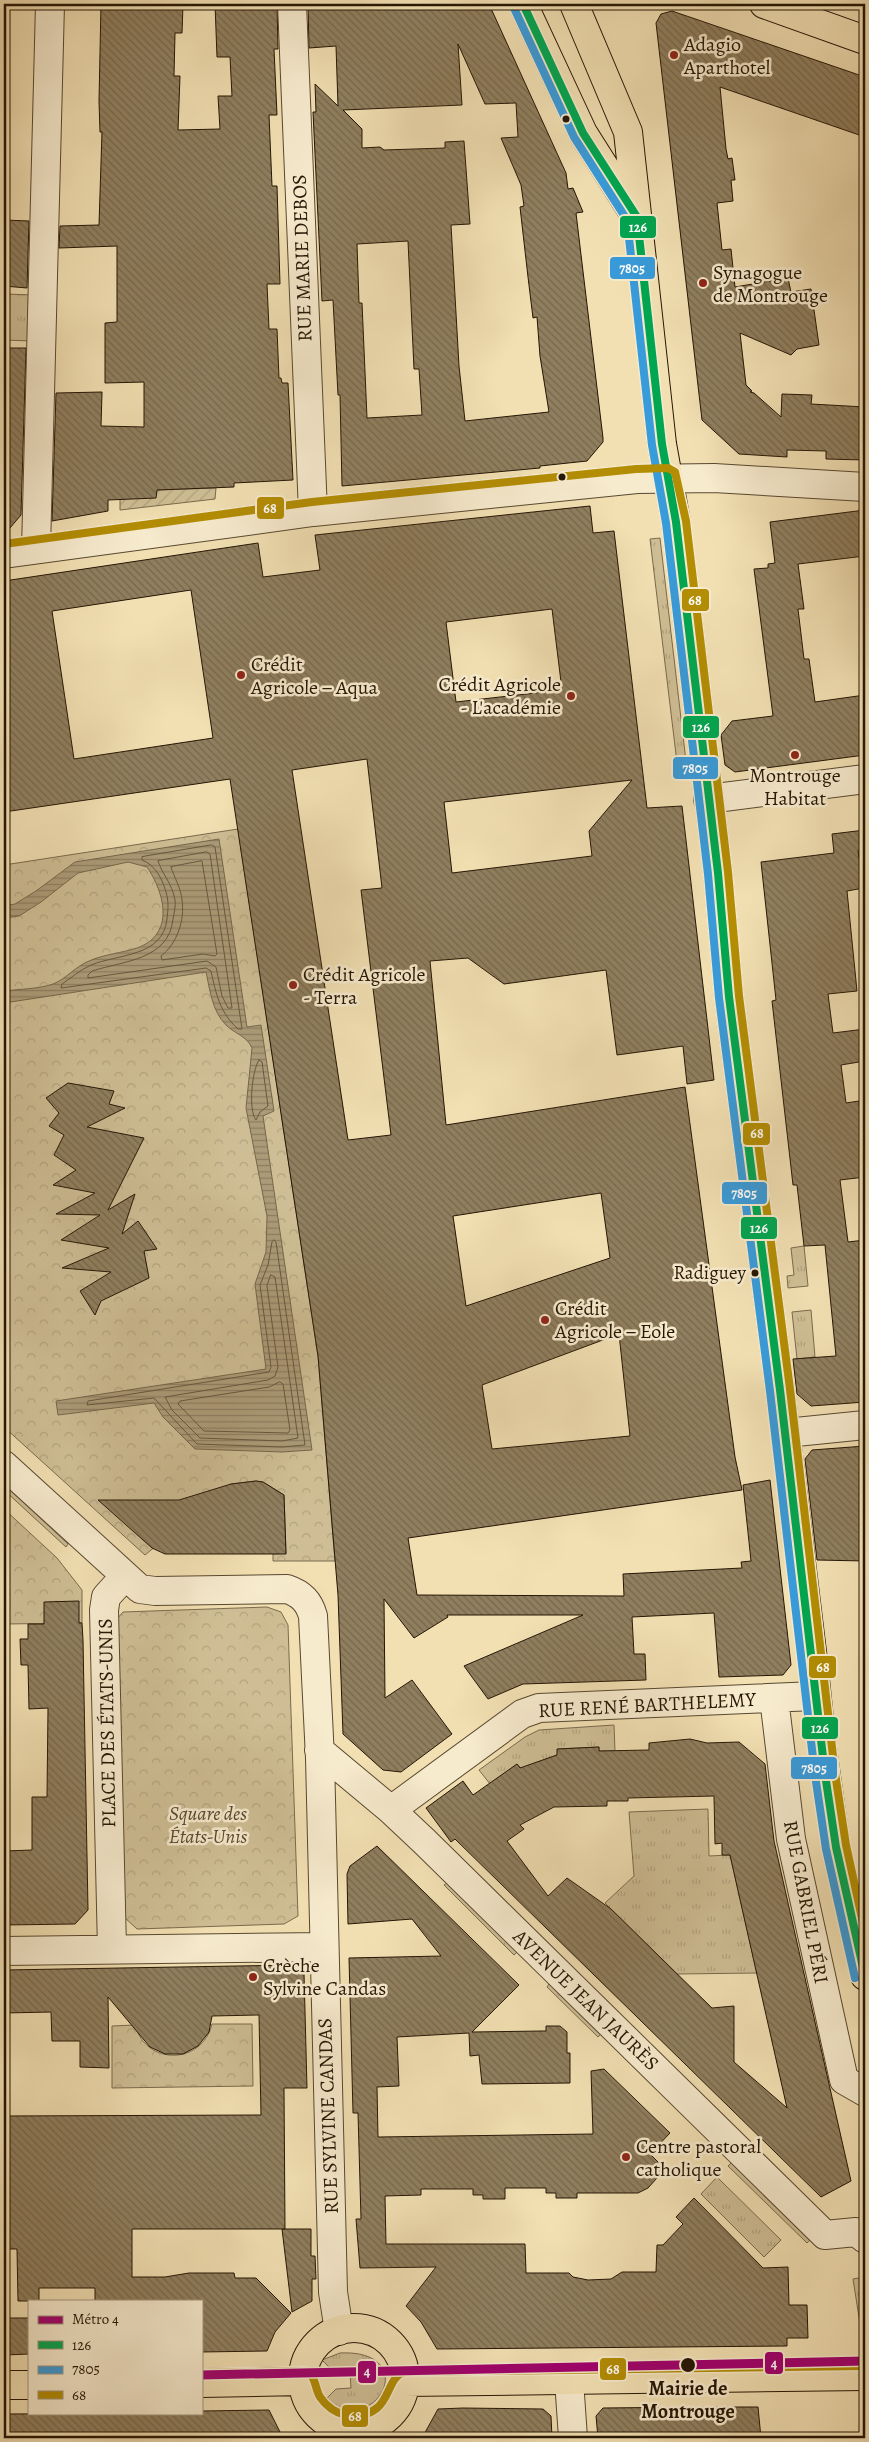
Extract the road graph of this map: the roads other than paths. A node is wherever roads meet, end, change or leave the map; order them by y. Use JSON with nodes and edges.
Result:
{"nodes":[{"id":1,"x":50,"y":4,"type":"edge"},
{"id":2,"x":292,"y":4,"type":"edge"},
{"id":3,"x":523,"y":4,"type":"edge"},
{"id":4,"x":574,"y":4,"type":"edge"},
{"id":5,"x":764,"y":4,"type":"edge"},
{"id":6,"x":865,"y":40,"type":"edge"},
{"id":7,"x":637,"y":217,"type":"junction"},
{"id":8,"x":667,"y":478,"type":"junction"},
{"id":9,"x":865,"y":487,"type":"edge"},
{"id":10,"x":313,"y":512,"type":"junction"},
{"id":11,"x":36,"y":549,"type":"junction"},
{"id":12,"x":4,"y":554,"type":"edge"},
{"id":13,"x":865,"y":779,"type":"edge"},
{"id":14,"x":708,"y":799,"type":"junction"},
{"id":15,"x":865,"y":1425,"type":"edge"},
{"id":16,"x":786,"y":1433,"type":"junction"},
{"id":17,"x":4,"y":1465,"type":"edge"},
{"id":18,"x":125,"y":1576,"type":"junction"},
{"id":19,"x":815,"y":1696,"type":"junction"},
{"id":20,"x":774,"y":1698,"type":"junction"},
{"id":21,"x":319,"y":1750,"type":"junction"},
{"id":22,"x":391,"y":1810,"type":"junction"},
{"id":23,"x":324,"y":1947,"type":"junction"},
{"id":24,"x":112,"y":1949,"type":"junction"},
{"id":25,"x":4,"y":1951,"type":"edge"},
{"id":26,"x":865,"y":1976,"type":"edge"},
{"id":27,"x":865,"y":2092,"type":"edge"},
{"id":28,"x":862,"y":2230,"type":"edge"},
{"id":29,"x":339,"y":2330,"type":"junction"},
{"id":30,"x":865,"y":2376,"type":"edge"},
{"id":31,"x":569,"y":2380,"type":"junction"},
{"id":32,"x":303,"y":2381,"type":"junction"},
{"id":33,"x":405,"y":2382,"type":"junction"},
{"id":34,"x":202,"y":2383,"type":"edge"},
{"id":35,"x":4,"y":2385,"type":"edge"},
{"id":36,"x":28,"y":2385,"type":"edge"},
{"id":37,"x":351,"y":2434,"type":"edge"},
{"id":38,"x":573,"y":2438,"type":"edge"}],
"edges":[{"from":1,"to":11,"type":"street"},
{"from":2,"to":10,"type":"street","name":"RUE MARIE DEBOS"},
{"from":3,"to":7,"type":"main road","name":"RUE GABRIEL PÉRI"},
{"from":4,"to":7,"type":"main road","name":"RUE GABRIEL PÉRI"},
{"from":5,"to":6,"type":"main road"},
{"from":7,"to":8,"type":"main road","name":"RUE GABRIEL PÉRI"},
{"from":8,"to":9,"type":"street"},
{"from":8,"to":10,"type":"street"},
{"from":8,"to":14,"type":"main road","name":"RUE GABRIEL PÉRI"},
{"from":10,"to":11,"type":"street"},
{"from":11,"to":12,"type":"street"},
{"from":13,"to":14,"type":"street"},
{"from":14,"to":16,"type":"main road","name":"RUE GABRIEL PÉRI"},
{"from":15,"to":16,"type":"street"},
{"from":16,"to":19,"type":"main road","name":"RUE GABRIEL PÉRI"},
{"from":17,"to":18,"type":"street"},
{"from":18,"to":21,"type":"street"},
{"from":18,"to":24,"type":"street","name":"PLACE DES ÉTATS-UNIS"},
{"from":19,"to":20,"type":"street","name":"RUE RENÉ BARTHELEMY"},
{"from":19,"to":26,"type":"main road","name":"RUE GABRIEL PÉRI"},
{"from":20,"to":22,"type":"street","name":"RUE RENÉ BARTHELEMY"},
{"from":20,"to":27,"type":"street","name":"RUE GABRIEL PÉRI"},
{"from":21,"to":22,"type":"street","name":"AVENUE JEAN JAURÈS"},
{"from":21,"to":23,"type":"street","name":"RUE SYLVINE CANDAS"},
{"from":22,"to":28,"type":"street","name":"AVENUE JEAN JAURÈS"},
{"from":23,"to":24,"type":"street"},
{"from":23,"to":29,"type":"street","name":"RUE SYLVINE CANDAS"},
{"from":24,"to":25,"type":"street"},
{"from":29,"to":32,"type":"main road"},
{"from":29,"to":33,"type":"main road"},
{"from":30,"to":31,"type":"main road"},
{"from":31,"to":33,"type":"main road"},
{"from":31,"to":38,"type":"street"},
{"from":32,"to":34,"type":"main road"},
{"from":32,"to":37,"type":"main road"},
{"from":33,"to":37,"type":"main road"},
{"from":35,"to":36,"type":"main road"}]}
